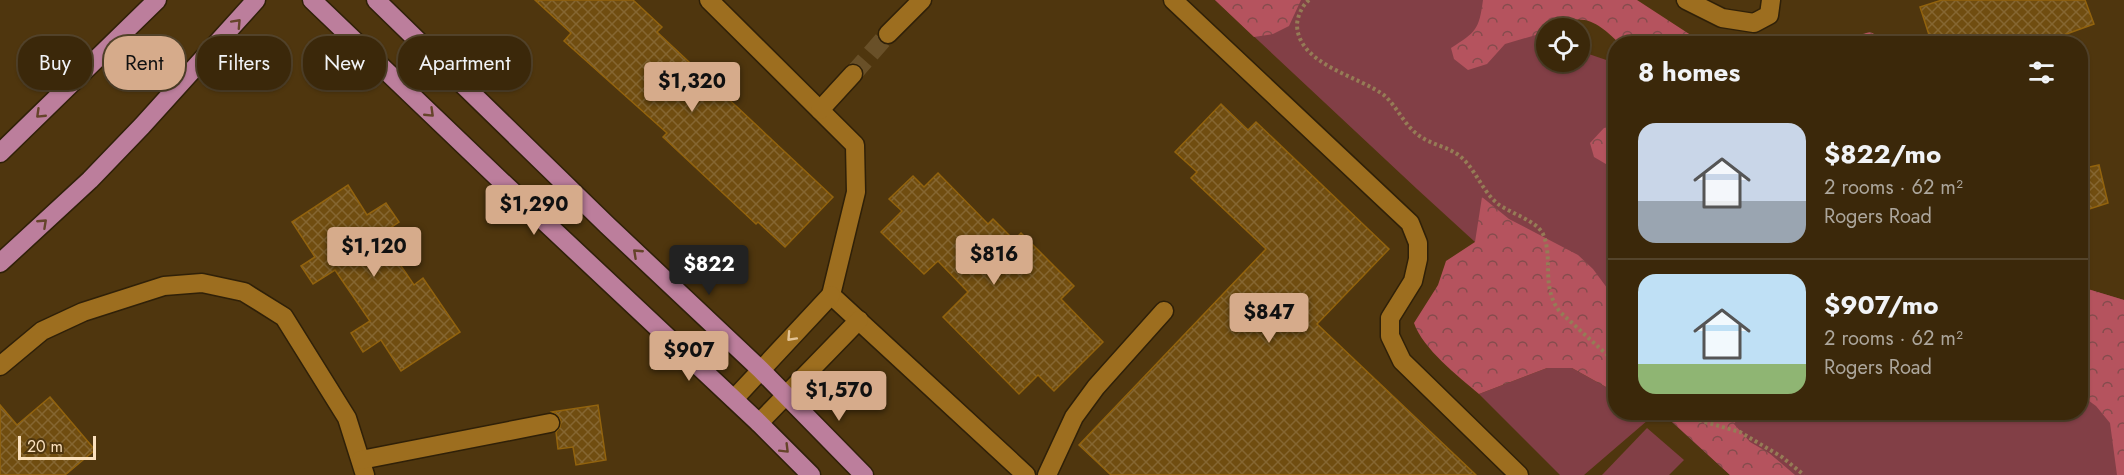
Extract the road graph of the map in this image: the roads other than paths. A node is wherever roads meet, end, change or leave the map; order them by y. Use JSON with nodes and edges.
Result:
{"nodes":[{"id":1,"x":157,"y":0,"type":"edge"},
{"id":2,"x":256,"y":0,"type":"edge"},
{"id":3,"x":312,"y":0,"type":"edge"},
{"id":4,"x":376,"y":0,"type":"edge"},
{"id":5,"x":710,"y":0,"type":"edge"},
{"id":6,"x":1173,"y":0,"type":"edge"},
{"id":7,"x":1686,"y":0,"type":"edge"},
{"id":8,"x":1771,"y":0,"type":"edge"},
{"id":9,"x":911,"y":3,"type":"edge"},
{"id":10,"x":888,"y":34,"type":"tunnel mouth"},
{"id":11,"x":853,"y":74,"type":"tunnel mouth"},
{"id":12,"x":820,"y":110,"type":"junction"},
{"id":13,"x":0,"y":153,"type":"edge"},
{"id":14,"x":0,"y":263,"type":"edge"},
{"id":15,"x":831,"y":295,"type":"junction"},
{"id":16,"x":1164,"y":311,"type":"dead end"},
{"id":17,"x":859,"y":320,"type":"junction"},
{"id":18,"x":0,"y":366,"type":"edge"},
{"id":19,"x":761,"y":370,"type":"junction"},
{"id":20,"x":786,"y":395,"type":"junction"},
{"id":21,"x":734,"y":399,"type":"junction"},
{"id":22,"x":550,"y":423,"type":"dead end"},
{"id":23,"x":759,"y":423,"type":"junction"},
{"id":24,"x":363,"y":467,"type":"edge"},
{"id":25,"x":811,"y":475,"type":"edge"},
{"id":26,"x":864,"y":475,"type":"edge"},
{"id":27,"x":1026,"y":475,"type":"edge"},
{"id":28,"x":1047,"y":475,"type":"edge"},
{"id":29,"x":1519,"y":475,"type":"edge"}],
"edges":[{"from":1,"to":13,"type":"main road","one_way":true},
{"from":14,"to":2,"type":"main road","one_way":true},
{"from":3,"to":21,"type":"main road","one_way":true},
{"from":19,"to":4,"type":"main road","one_way":true},
{"from":5,"to":12,"type":"lane"},
{"from":6,"to":29,"type":"lane"},
{"from":7,"to":8,"type":"lane"},
{"from":9,"to":10,"type":"lane"},
{"from":11,"to":12,"type":"lane"},
{"from":12,"to":15,"type":"lane"},
{"from":15,"to":17,"type":"lane"},
{"from":15,"to":19,"type":"lane","one_way":true},
{"from":16,"to":28,"type":"lane"},
{"from":17,"to":20,"type":"lane"},
{"from":17,"to":27,"type":"lane"},
{"from":18,"to":24,"type":"lane"},
{"from":19,"to":20,"type":"main road"},
{"from":19,"to":21,"type":"lane"},
{"from":20,"to":23,"type":"lane"},
{"from":20,"to":26,"type":"main road"},
{"from":21,"to":23,"type":"main road"},
{"from":22,"to":24,"type":"lane"},
{"from":23,"to":25,"type":"main road","one_way":true}]}
